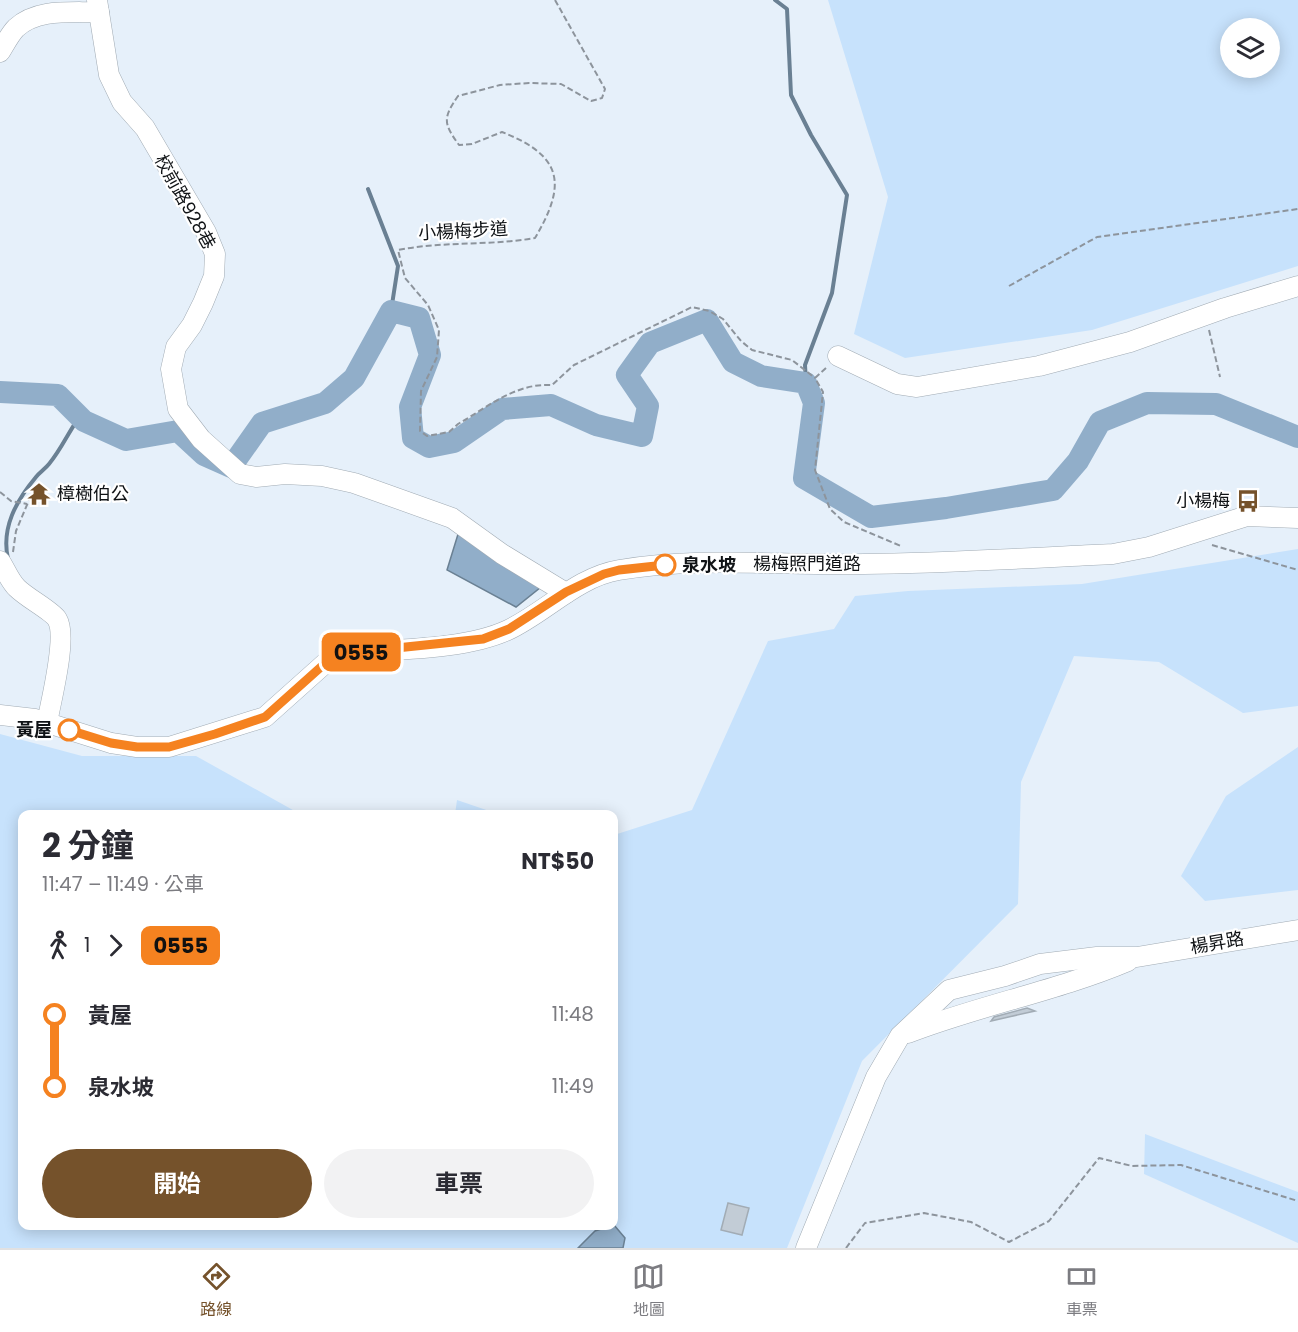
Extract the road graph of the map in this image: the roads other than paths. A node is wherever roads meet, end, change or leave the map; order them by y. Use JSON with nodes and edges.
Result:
{"nodes":[{"id":1,"x":98,"y":6,"type":"edge"},
{"id":2,"x":0,"y":52,"type":"edge"},
{"id":3,"x":1298,"y":286,"type":"edge"},
{"id":4,"x":838,"y":356,"type":"road end"},
{"id":5,"x":1298,"y":518,"type":"edge"},
{"id":6,"x":9,"y":568,"type":"edge"},
{"id":7,"x":566,"y":592,"type":"junction"},
{"id":8,"x":0,"y":715,"type":"edge"},
{"id":9,"x":47,"y":723,"type":"junction"},
{"id":10,"x":1298,"y":930,"type":"edge"},
{"id":11,"x":806,"y":1248,"type":"edge"}],
"edges":[{"from":1,"to":2,"type":"street"},
{"from":1,"to":7,"type":"street","name":"校前路928巷"},
{"from":3,"to":4,"type":"street"},
{"from":5,"to":7,"type":"street","name":"楊梅照門道路"},
{"from":6,"to":9,"type":"street"},
{"from":7,"to":9,"type":"street","name":"楊梅照門道路"},
{"from":8,"to":9,"type":"street","name":"楊梅照門道路"},
{"from":10,"to":11,"type":"street","name":"楊昇路"}]}
